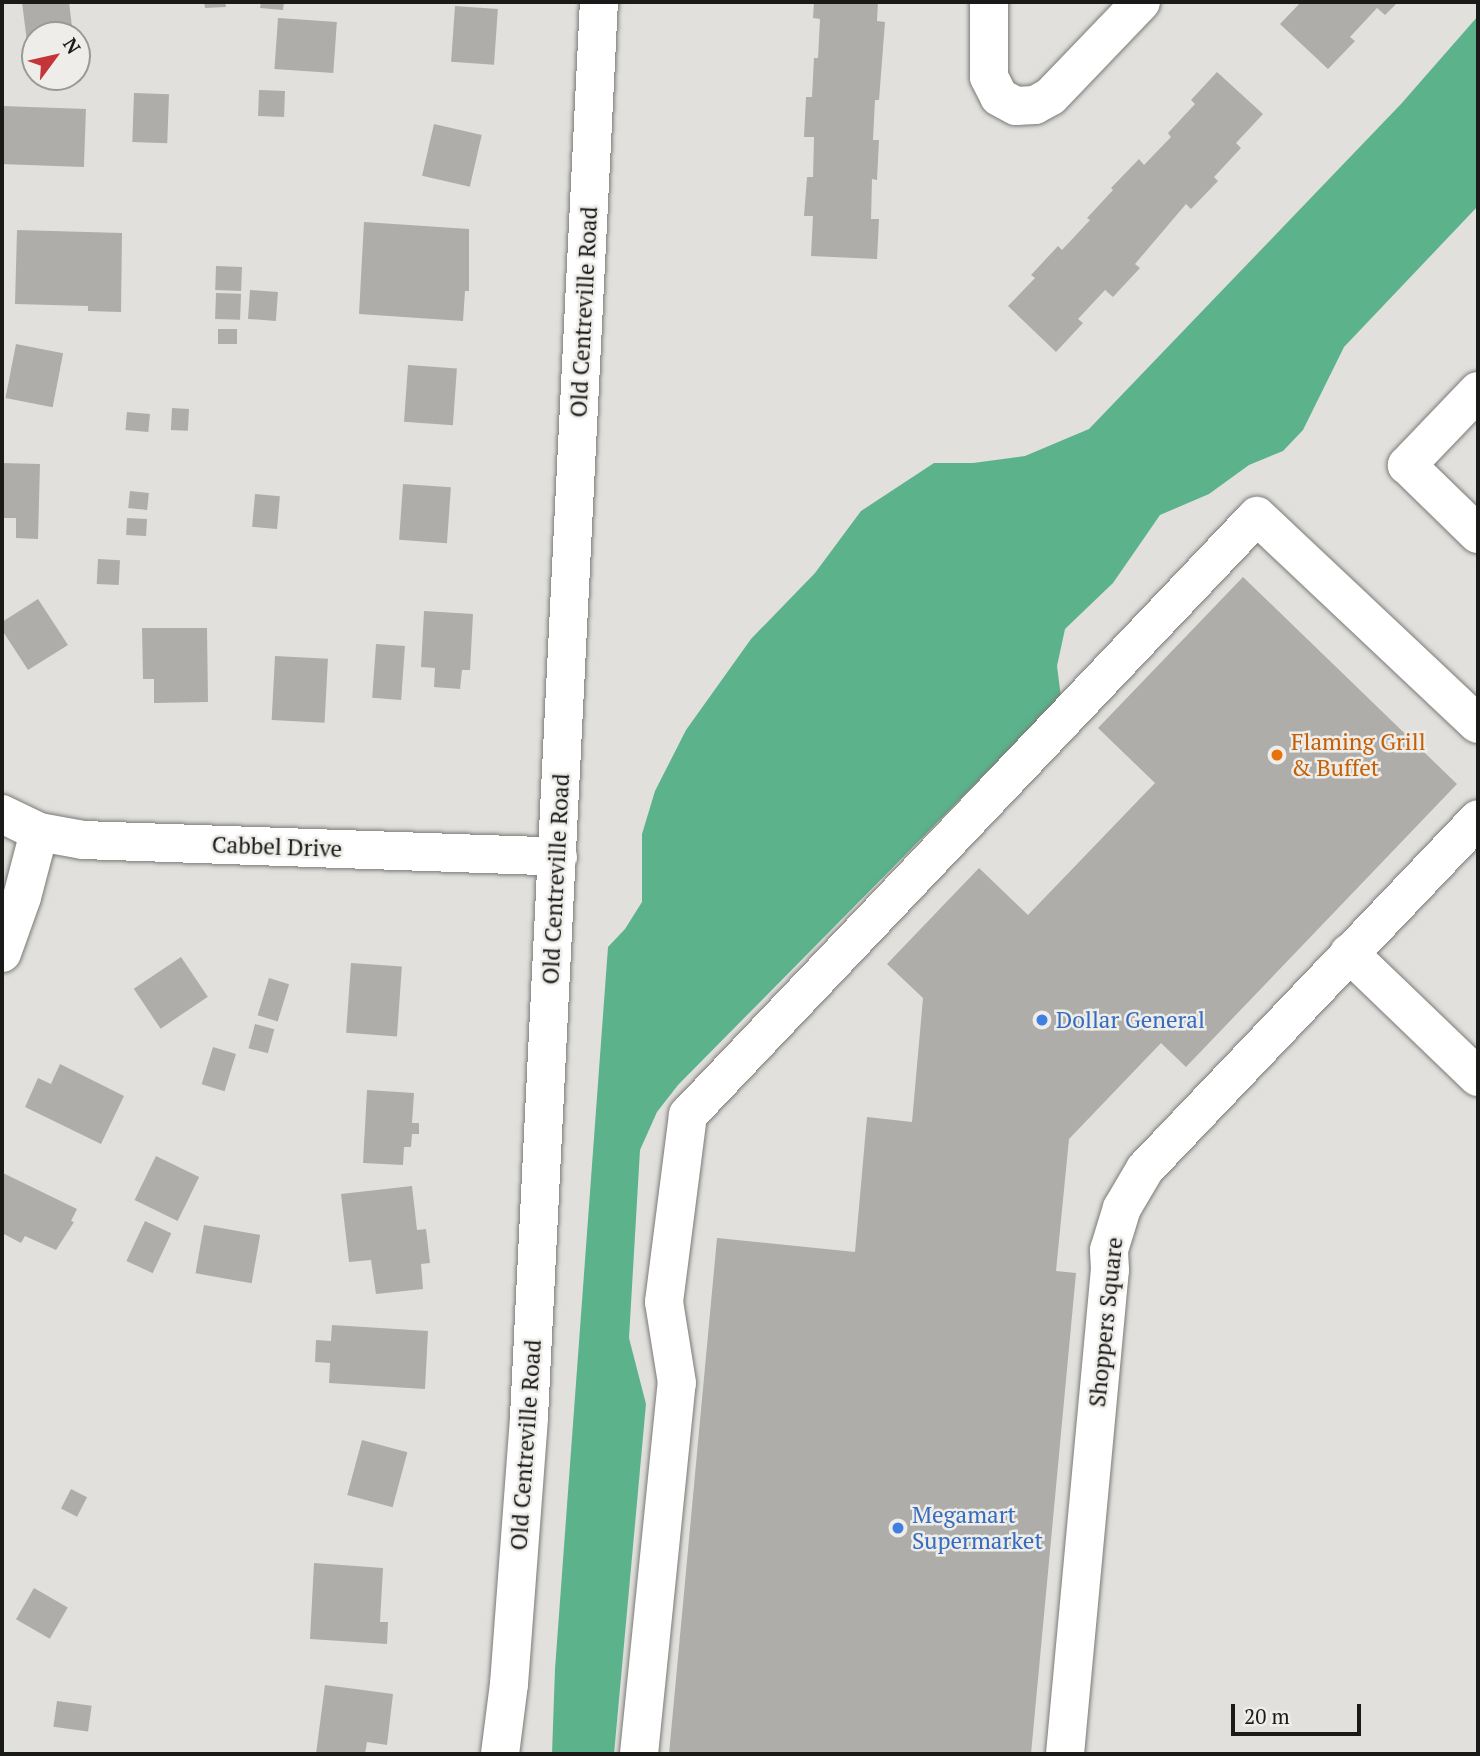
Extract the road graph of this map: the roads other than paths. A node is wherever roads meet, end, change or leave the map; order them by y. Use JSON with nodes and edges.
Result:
{"nodes":[{"id":1,"x":599,"y":2,"type":"edge"},
{"id":2,"x":989,"y":2,"type":"edge"},
{"id":3,"x":1141,"y":2,"type":"edge"},
{"id":4,"x":1478,"y":391,"type":"edge"},
{"id":5,"x":1478,"y":534,"type":"edge"},
{"id":6,"x":1478,"y":724,"type":"edge"},
{"id":7,"x":2,"y":814,"type":"edge"},
{"id":8,"x":1478,"y":818,"type":"edge"},
{"id":9,"x":39,"y":832,"type":"junction"},
{"id":10,"x":558,"y":857,"type":"junction"},
{"id":11,"x":2,"y":953,"type":"edge"},
{"id":12,"x":1349,"y":953,"type":"junction"},
{"id":13,"x":1478,"y":1077,"type":"edge"},
{"id":14,"x":500,"y":1754,"type":"edge"},
{"id":15,"x":639,"y":1754,"type":"edge"},
{"id":16,"x":1065,"y":1754,"type":"edge"}],
"edges":[{"from":1,"to":10,"type":"street","name":"Old Centreville Road"},
{"from":2,"to":3,"type":"street"},
{"from":4,"to":5,"type":"street"},
{"from":6,"to":15,"type":"street"},
{"from":7,"to":9,"type":"street","name":"Cabbel Drive"},
{"from":8,"to":12,"type":"street","name":"Shoppers Square"},
{"from":9,"to":10,"type":"street","name":"Cabbel Drive"},
{"from":9,"to":11,"type":"street"},
{"from":10,"to":14,"type":"street","name":"Old Centreville Road"},
{"from":12,"to":13,"type":"street"},
{"from":12,"to":16,"type":"street","name":"Shoppers Square"}]}
